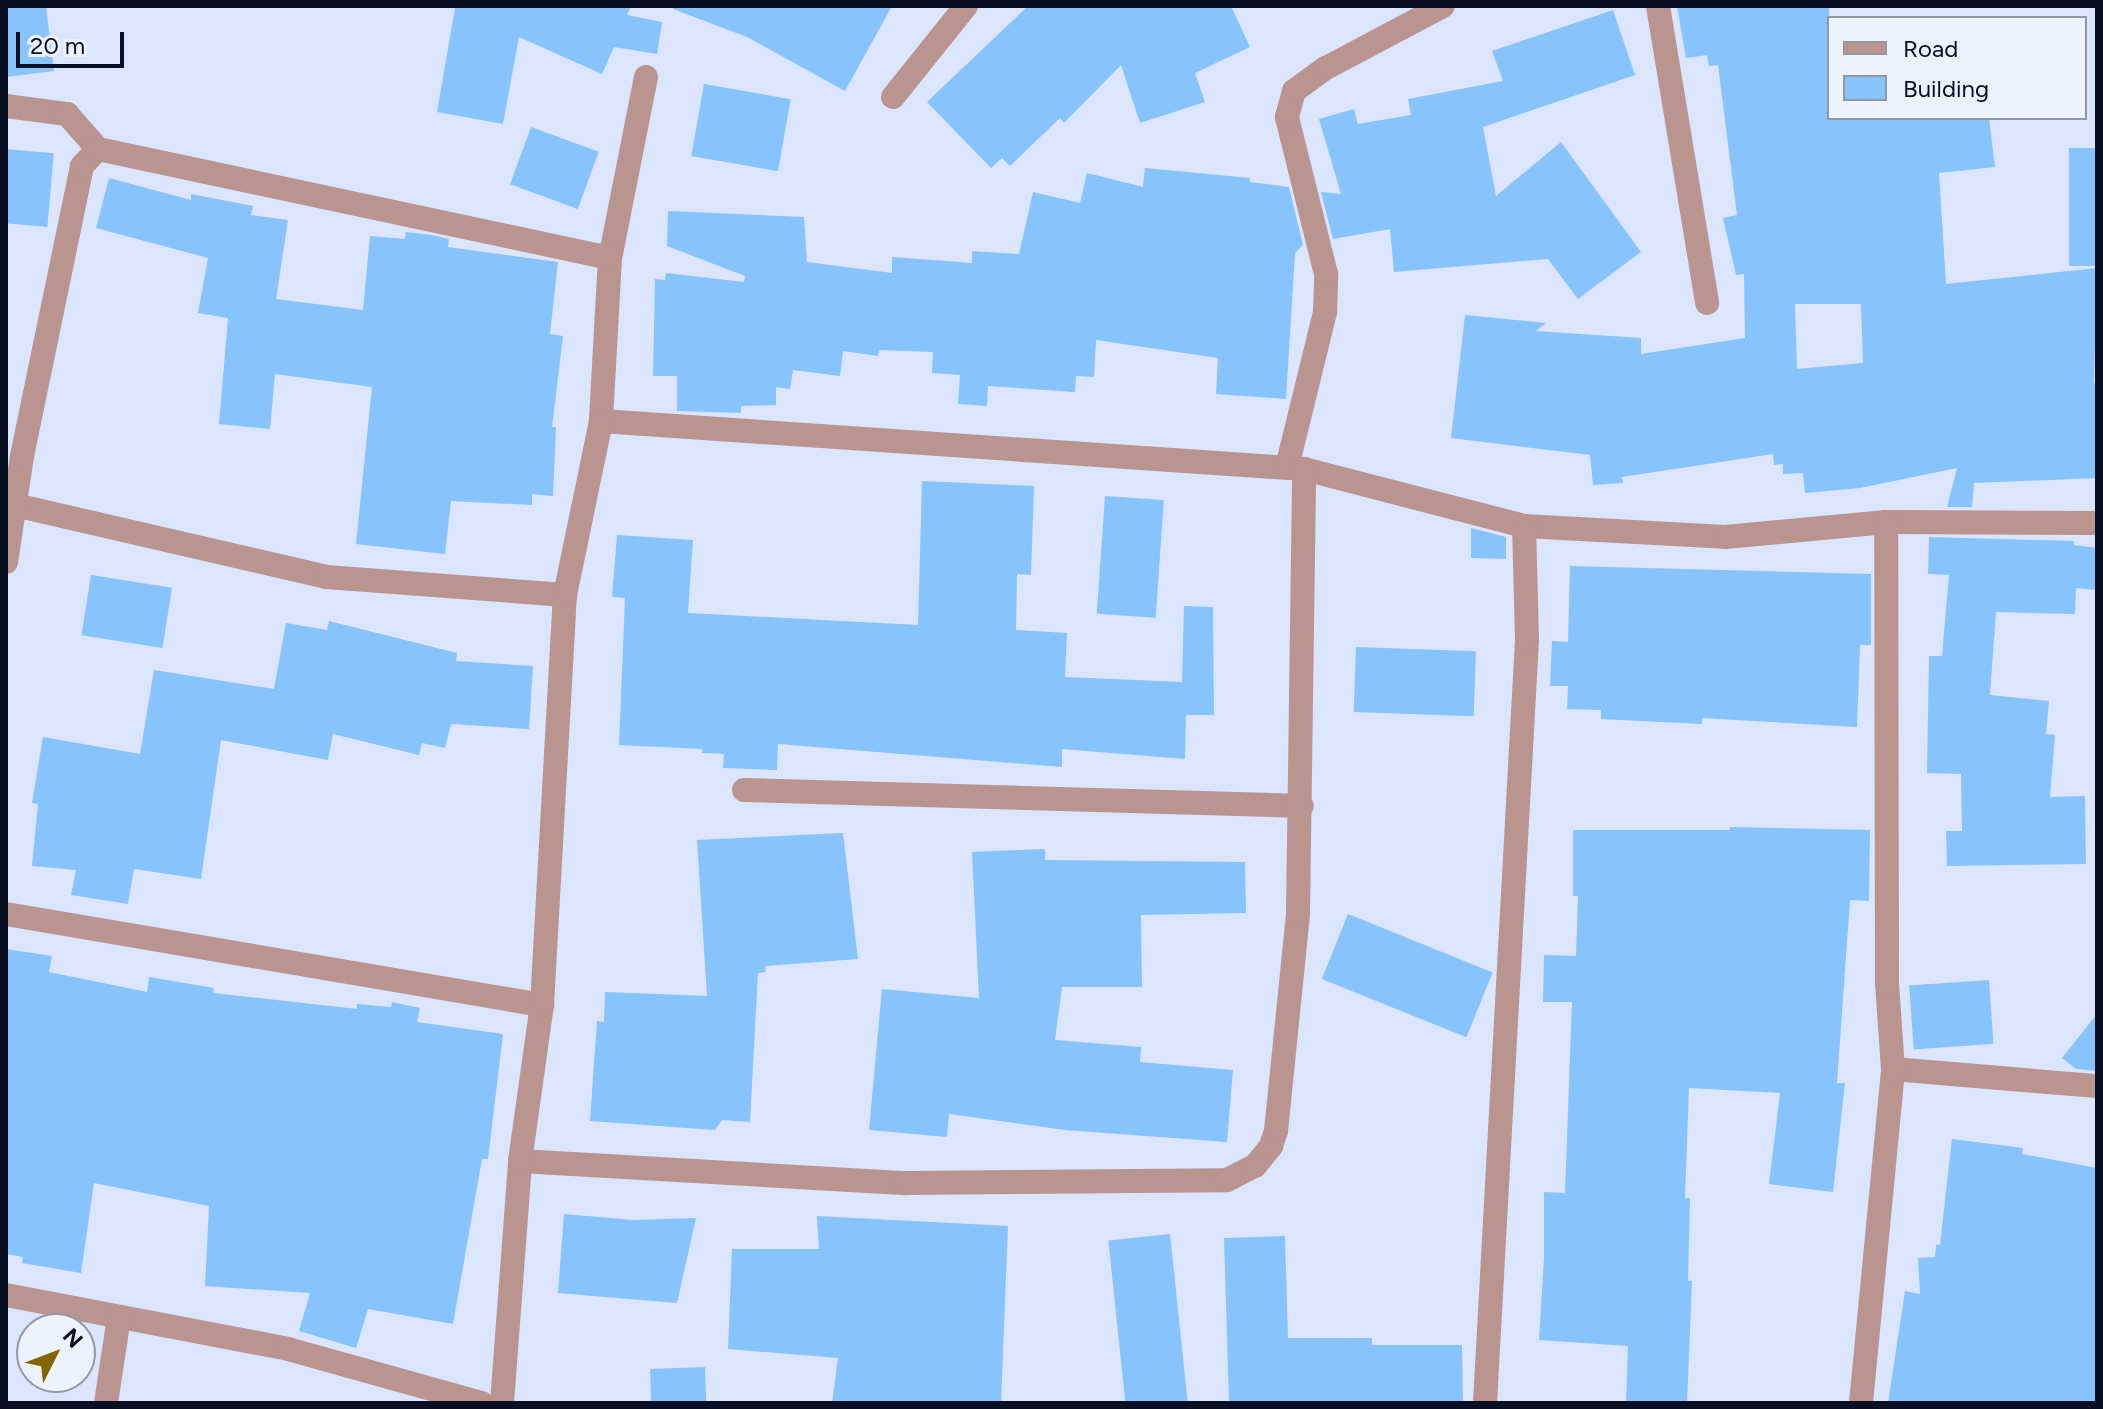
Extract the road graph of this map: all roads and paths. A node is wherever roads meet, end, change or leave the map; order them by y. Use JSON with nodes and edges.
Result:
{"nodes":[{"id":1,"x":966,"y":6,"type":"edge"},
{"id":2,"x":1443,"y":6,"type":"edge"},
{"id":3,"x":1658,"y":6,"type":"edge"},
{"id":4,"x":646,"y":77,"type":"dead end"},
{"id":5,"x":893,"y":97,"type":"dead end"},
{"id":6,"x":6,"y":106,"type":"edge"},
{"id":7,"x":98,"y":149,"type":"junction"},
{"id":8,"x":610,"y":258,"type":"junction"},
{"id":9,"x":1707,"y":303,"type":"dead end"},
{"id":10,"x":601,"y":421,"type":"junction"},
{"id":11,"x":14,"y":455,"type":"edge"},
{"id":12,"x":1296,"y":468,"type":"junction"},
{"id":13,"x":15,"y":505,"type":"junction"},
{"id":14,"x":1886,"y":522,"type":"junction"},
{"id":15,"x":2097,"y":523,"type":"edge"},
{"id":16,"x":1524,"y":526,"type":"junction"},
{"id":17,"x":6,"y":562,"type":"edge"},
{"id":18,"x":565,"y":595,"type":"junction"},
{"id":19,"x":744,"y":790,"type":"dead end"},
{"id":20,"x":1302,"y":806,"type":"junction"},
{"id":21,"x":6,"y":914,"type":"edge"},
{"id":22,"x":542,"y":1005,"type":"junction"},
{"id":23,"x":1893,"y":1069,"type":"junction"},
{"id":24,"x":2097,"y":1086,"type":"edge"},
{"id":25,"x":520,"y":1161,"type":"junction"},
{"id":26,"x":6,"y":1295,"type":"edge"},
{"id":27,"x":119,"y":1317,"type":"junction"},
{"id":28,"x":106,"y":1403,"type":"edge"},
{"id":29,"x":482,"y":1403,"type":"edge"},
{"id":30,"x":502,"y":1403,"type":"edge"},
{"id":31,"x":1485,"y":1403,"type":"edge"},
{"id":32,"x":1861,"y":1403,"type":"edge"}],
"edges":[{"from":1,"to":5,"type":"street"},
{"from":2,"to":12,"type":"street"},
{"from":3,"to":9,"type":"street"},
{"from":4,"to":8,"type":"street"},
{"from":6,"to":7,"type":"street"},
{"from":7,"to":8,"type":"street"},
{"from":7,"to":11,"type":"street"},
{"from":8,"to":10,"type":"street"},
{"from":10,"to":12,"type":"street"},
{"from":10,"to":18,"type":"street"},
{"from":11,"to":13,"type":"street"},
{"from":12,"to":16,"type":"street"},
{"from":12,"to":20,"type":"street"},
{"from":13,"to":17,"type":"street"},
{"from":13,"to":18,"type":"street"},
{"from":14,"to":15,"type":"street"},
{"from":14,"to":16,"type":"street"},
{"from":14,"to":23,"type":"street"},
{"from":16,"to":31,"type":"street"},
{"from":18,"to":22,"type":"street"},
{"from":19,"to":20,"type":"street"},
{"from":20,"to":25,"type":"street"},
{"from":21,"to":22,"type":"street"},
{"from":22,"to":25,"type":"street"},
{"from":23,"to":24,"type":"street"},
{"from":23,"to":32,"type":"street"},
{"from":25,"to":30,"type":"street"},
{"from":26,"to":27,"type":"street"},
{"from":27,"to":28,"type":"street"},
{"from":27,"to":29,"type":"street"}]}
